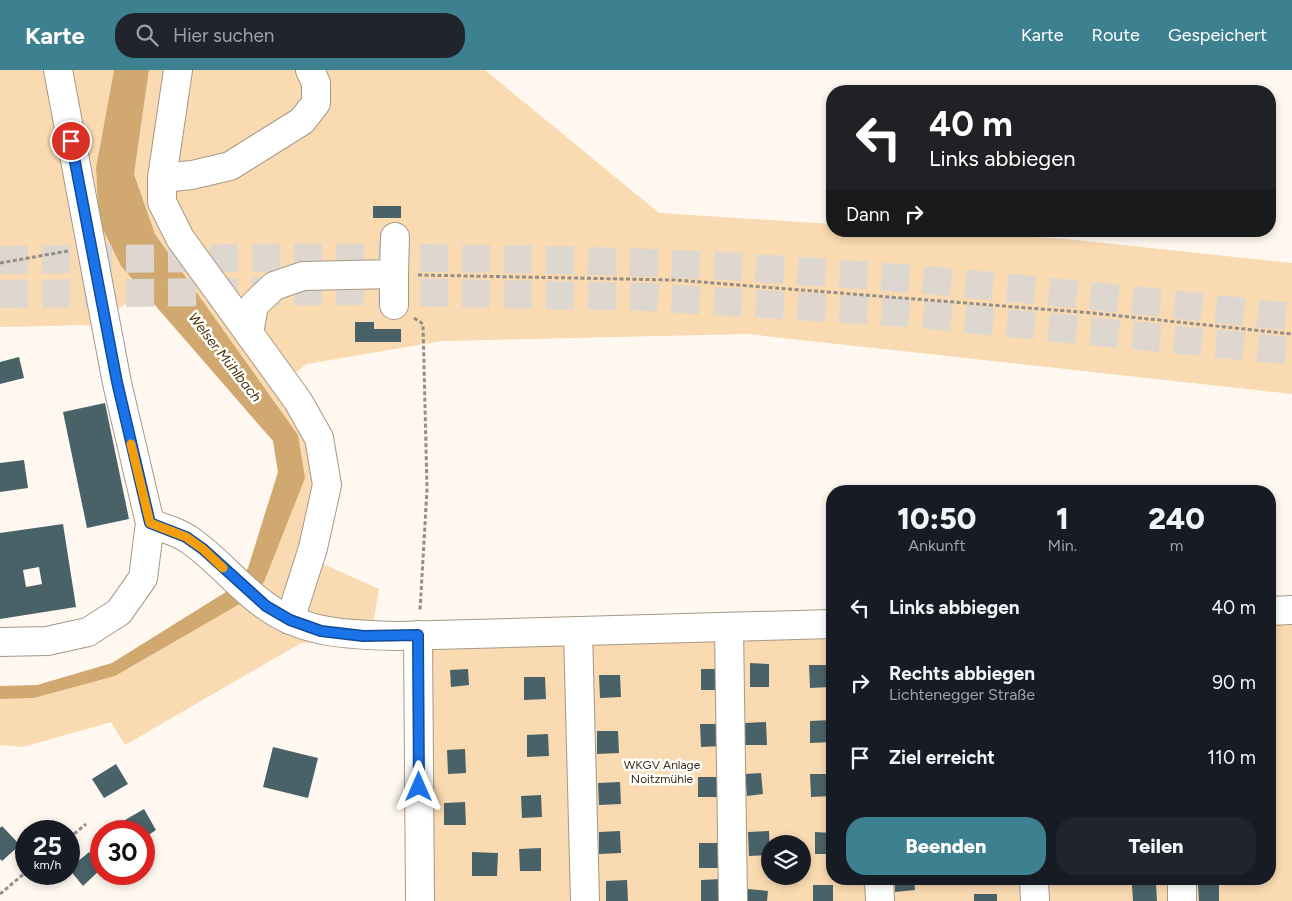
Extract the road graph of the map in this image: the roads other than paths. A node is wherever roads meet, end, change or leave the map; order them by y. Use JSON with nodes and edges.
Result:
{"nodes":[{"id":1,"x":58,"y":70,"type":"edge"},
{"id":2,"x":178,"y":70,"type":"edge"},
{"id":3,"x":310,"y":70,"type":"edge"},
{"id":4,"x":162,"y":178,"type":"junction"},
{"id":5,"x":395,"y":237,"type":"dead end"},
{"id":6,"x":394,"y":274,"type":"junction"},
{"id":7,"x":394,"y":305,"type":"road end"},
{"id":8,"x":249,"y":333,"type":"junction"},
{"id":9,"x":150,"y":523,"type":"junction"},
{"id":10,"x":1292,"y":610,"type":"edge"},
{"id":11,"x":1276,"y":611,"type":"edge"},
{"id":12,"x":290,"y":620,"type":"junction"},
{"id":13,"x":826,"y":624,"type":"edge"},
{"id":14,"x":729,"y":627,"type":"junction"},
{"id":15,"x":578,"y":631,"type":"junction"},
{"id":16,"x":418,"y":635,"type":"junction"},
{"id":17,"x":0,"y":642,"type":"edge"},
{"id":18,"x":879,"y":885,"type":"edge"},
{"id":19,"x":1034,"y":885,"type":"edge"},
{"id":20,"x":1182,"y":885,"type":"edge"},
{"id":21,"x":420,"y":901,"type":"edge"},
{"id":22,"x":585,"y":901,"type":"edge"},
{"id":23,"x":733,"y":901,"type":"edge"},
{"id":24,"x":880,"y":901,"type":"edge"},
{"id":25,"x":1035,"y":901,"type":"edge"},
{"id":26,"x":1182,"y":901,"type":"edge"}],
"edges":[{"from":1,"to":9,"type":"street"},
{"from":2,"to":4,"type":"street"},
{"from":3,"to":4,"type":"street"},
{"from":4,"to":8,"type":"street"},
{"from":5,"to":6,"type":"street"},
{"from":6,"to":7,"type":"street"},
{"from":6,"to":8,"type":"street"},
{"from":8,"to":12,"type":"street"},
{"from":9,"to":12,"type":"street"},
{"from":9,"to":17,"type":"street"},
{"from":10,"to":11,"type":"street"},
{"from":12,"to":16,"type":"street"},
{"from":13,"to":14,"type":"street"},
{"from":14,"to":15,"type":"street"},
{"from":14,"to":23,"type":"street"},
{"from":15,"to":16,"type":"street"},
{"from":15,"to":22,"type":"street"},
{"from":16,"to":21,"type":"street"},
{"from":18,"to":24,"type":"street"},
{"from":19,"to":25,"type":"street"},
{"from":20,"to":26,"type":"street"}]}
